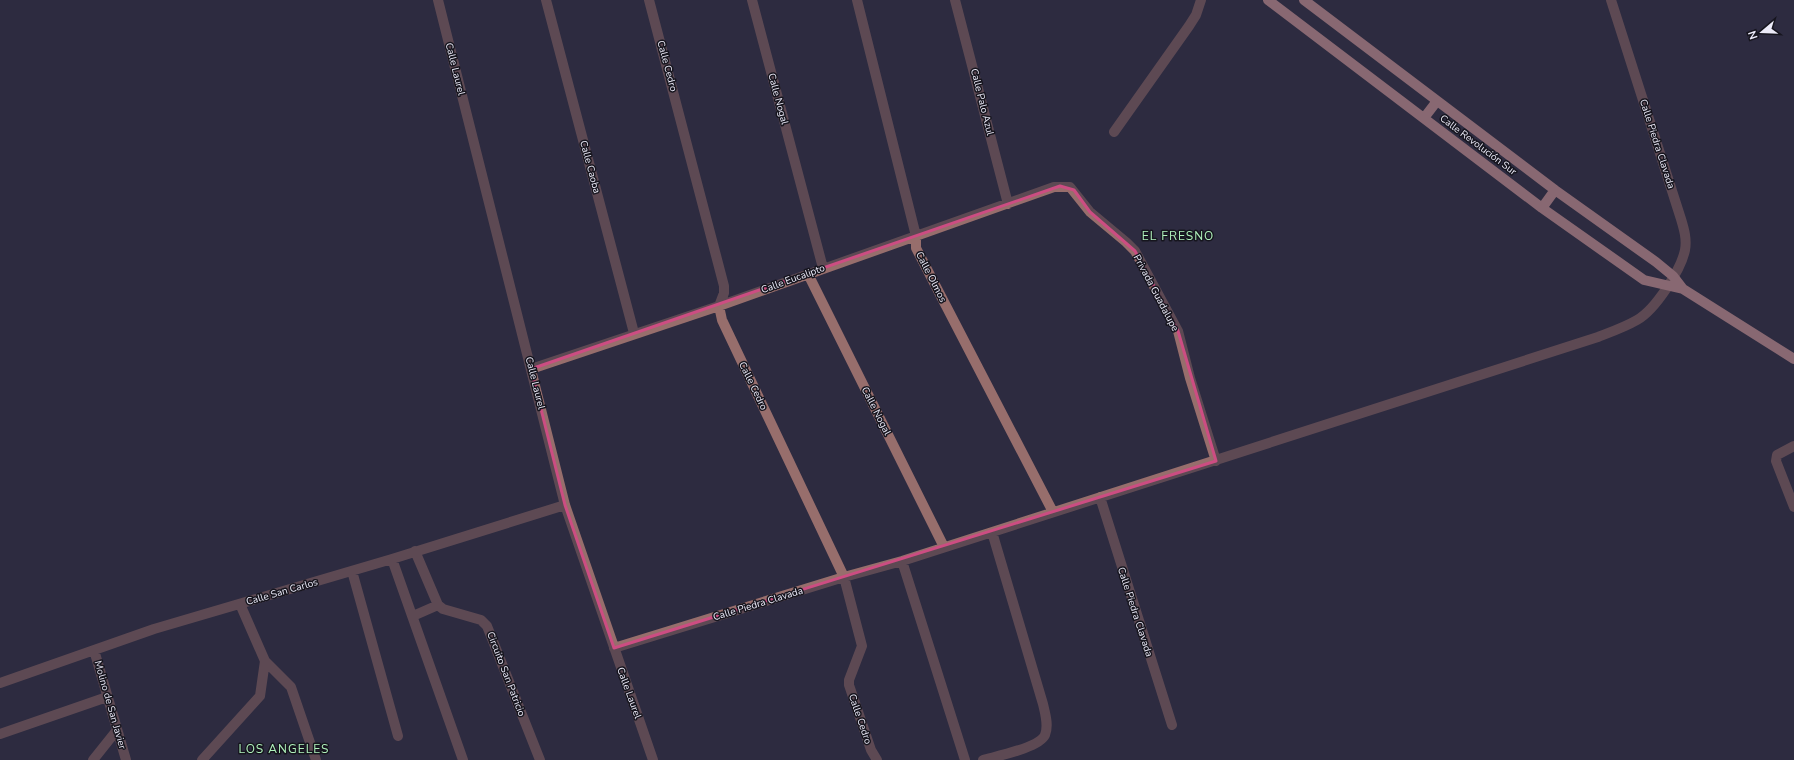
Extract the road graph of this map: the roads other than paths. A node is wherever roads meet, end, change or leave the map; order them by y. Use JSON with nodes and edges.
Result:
{"nodes":[{"id":1,"x":438,"y":0,"type":"edge"},
{"id":2,"x":546,"y":0,"type":"edge"},
{"id":3,"x":649,"y":0,"type":"edge"},
{"id":4,"x":752,"y":0,"type":"edge"},
{"id":5,"x":857,"y":0,"type":"edge"},
{"id":6,"x":956,"y":0,"type":"edge"},
{"id":7,"x":1201,"y":0,"type":"edge"},
{"id":8,"x":1268,"y":0,"type":"edge"},
{"id":9,"x":1304,"y":0,"type":"edge"},
{"id":10,"x":1611,"y":0,"type":"edge"},
{"id":11,"x":1437,"y":101,"type":"junction"},
{"id":12,"x":1424,"y":118,"type":"junction"},
{"id":13,"x":1114,"y":132,"type":"dead end"},
{"id":14,"x":1054,"y":187,"type":"joint"},
{"id":15,"x":1555,"y":190,"type":"junction"},
{"id":16,"x":1008,"y":204,"type":"junction"},
{"id":17,"x":1542,"y":208,"type":"junction"},
{"id":18,"x":916,"y":236,"type":"junction"},
{"id":19,"x":823,"y":268,"type":"junction"},
{"id":20,"x":808,"y":274,"type":"junction"},
{"id":21,"x":1673,"y":276,"type":"junction"},
{"id":22,"x":1667,"y":286,"type":"junction"},
{"id":23,"x":1683,"y":290,"type":"junction"},
{"id":24,"x":719,"y":306,"type":"junction"},
{"id":25,"x":634,"y":333,"type":"junction"},
{"id":26,"x":1794,"y":359,"type":"edge"},
{"id":27,"x":531,"y":369,"type":"junction"},
{"id":28,"x":1794,"y":446,"type":"edge"},
{"id":29,"x":1216,"y":461,"type":"junction"},
{"id":30,"x":1100,"y":498,"type":"junction"},
{"id":31,"x":565,"y":505,"type":"junction"},
{"id":32,"x":1794,"y":507,"type":"edge"},
{"id":33,"x":1053,"y":512,"type":"junction"},
{"id":34,"x":992,"y":532,"type":"junction"},
{"id":35,"x":944,"y":547,"type":"junction"},
{"id":36,"x":415,"y":551,"type":"junction"},
{"id":37,"x":392,"y":559,"type":"junction"},
{"id":38,"x":902,"y":561,"type":"junction"},
{"id":39,"x":352,"y":571,"type":"junction"},
{"id":40,"x":844,"y":577,"type":"junction"},
{"id":41,"x":240,"y":604,"type":"junction"},
{"id":42,"x":438,"y":605,"type":"junction"},
{"id":43,"x":413,"y":616,"type":"junction"},
{"id":44,"x":614,"y":648,"type":"junction"},
{"id":45,"x":94,"y":650,"type":"junction"},
{"id":46,"x":265,"y":661,"type":"junction"},
{"id":47,"x":0,"y":683,"type":"edge"},
{"id":48,"x":107,"y":696,"type":"junction"},
{"id":49,"x":1172,"y":726,"type":"dead end"},
{"id":50,"x":117,"y":730,"type":"junction"},
{"id":51,"x":0,"y":734,"type":"edge"},
{"id":52,"x":398,"y":736,"type":"dead end"},
{"id":53,"x":93,"y":760,"type":"edge"},
{"id":54,"x":126,"y":760,"type":"edge"},
{"id":55,"x":202,"y":760,"type":"edge"},
{"id":56,"x":316,"y":760,"type":"edge"},
{"id":57,"x":463,"y":760,"type":"edge"},
{"id":58,"x":540,"y":760,"type":"edge"},
{"id":59,"x":653,"y":760,"type":"edge"},
{"id":60,"x":877,"y":760,"type":"edge"},
{"id":61,"x":964,"y":760,"type":"edge"},
{"id":62,"x":983,"y":760,"type":"edge"}],
"edges":[{"from":1,"to":27,"type":"street","name":"Calle Laurel"},
{"from":2,"to":25,"type":"street","name":"Calle Caoba"},
{"from":3,"to":24,"type":"street","name":"Calle Cedro"},
{"from":4,"to":19,"type":"street","name":"Calle Nogal"},
{"from":5,"to":18,"type":"street","name":"Calle Olmos"},
{"from":6,"to":16,"type":"street","name":"Calle Palo Azul"},
{"from":7,"to":13,"type":"street"},
{"from":8,"to":12,"type":"main road","name":"Calle Revolución Sur"},
{"from":9,"to":11,"type":"main road","name":"Calle Revolución Sur"},
{"from":10,"to":21,"type":"street","name":"Calle Piedra Clavada"},
{"from":11,"to":12,"type":"main road"},
{"from":11,"to":15,"type":"main road","name":"Calle Revolución Sur"},
{"from":12,"to":17,"type":"main road","name":"Calle Revolución Sur"},
{"from":14,"to":16,"type":"street","name":"Calle Eucalipto"},
{"from":14,"to":29,"type":"street","name":"Privada Guadalupe"},
{"from":15,"to":17,"type":"main road"},
{"from":15,"to":21,"type":"main road","name":"Calle Revolución Sur"},
{"from":16,"to":18,"type":"street","name":"Calle Eucalipto"},
{"from":17,"to":22,"type":"main road","name":"Calle Revolución Sur"},
{"from":18,"to":19,"type":"street","name":"Calle Eucalipto"},
{"from":18,"to":33,"type":"street","name":"Calle Olmos"},
{"from":19,"to":20,"type":"street","name":"Calle Eucalipto"},
{"from":20,"to":24,"type":"street","name":"Calle Eucalipto"},
{"from":20,"to":35,"type":"street","name":"Calle Nogal"},
{"from":21,"to":22,"type":"street","name":"Calle Piedra Clavada"},
{"from":21,"to":23,"type":"main road","name":"Calle Revolución Sur"},
{"from":22,"to":23,"type":"main road","name":"Calle Revolución Sur"},
{"from":22,"to":29,"type":"street","name":"Calle Piedra Clavada"},
{"from":23,"to":26,"type":"main road","name":"Calle Revolución Sur"},
{"from":24,"to":25,"type":"street","name":"Calle Eucalipto"},
{"from":24,"to":40,"type":"street","name":"Calle Cedro"},
{"from":25,"to":27,"type":"street","name":"Calle Eucalipto"},
{"from":27,"to":31,"type":"street","name":"Calle Laurel"},
{"from":28,"to":32,"type":"street"},
{"from":29,"to":30,"type":"street","name":"Calle Piedra Clavada"},
{"from":30,"to":33,"type":"street","name":"Calle Piedra Clavada"},
{"from":30,"to":49,"type":"street","name":"Calle Piedra Clavada"},
{"from":31,"to":36,"type":"street","name":"Calle San Carlos"},
{"from":31,"to":44,"type":"street","name":"Calle Laurel"},
{"from":33,"to":34,"type":"street","name":"Calle Piedra Clavada"},
{"from":34,"to":35,"type":"street","name":"Calle Piedra Clavada"},
{"from":34,"to":62,"type":"street"},
{"from":35,"to":38,"type":"street","name":"Calle Piedra Clavada"},
{"from":36,"to":37,"type":"street","name":"Calle San Carlos"},
{"from":36,"to":42,"type":"street"},
{"from":37,"to":39,"type":"street","name":"Calle San Carlos"},
{"from":37,"to":43,"type":"street"},
{"from":38,"to":40,"type":"street","name":"Calle Piedra Clavada"},
{"from":38,"to":61,"type":"street"},
{"from":39,"to":41,"type":"street","name":"Calle San Carlos"},
{"from":39,"to":52,"type":"street"},
{"from":40,"to":44,"type":"street","name":"Calle Piedra Clavada"},
{"from":40,"to":60,"type":"street","name":"Calle Cedro"},
{"from":41,"to":45,"type":"street","name":"Calle San Carlos"},
{"from":41,"to":46,"type":"street"},
{"from":42,"to":43,"type":"street"},
{"from":42,"to":58,"type":"street","name":"Circuito San Patricio"},
{"from":43,"to":57,"type":"street"},
{"from":44,"to":59,"type":"street","name":"Calle Laurel"},
{"from":45,"to":47,"type":"street","name":"Calle San Carlos"},
{"from":45,"to":48,"type":"street","name":"Molino de San Javier"},
{"from":46,"to":55,"type":"street"},
{"from":46,"to":56,"type":"street"},
{"from":48,"to":50,"type":"street","name":"Molino de San Javier"},
{"from":48,"to":51,"type":"street"},
{"from":50,"to":53,"type":"street"},
{"from":50,"to":54,"type":"street","name":"Molino de San Javier"}]}
